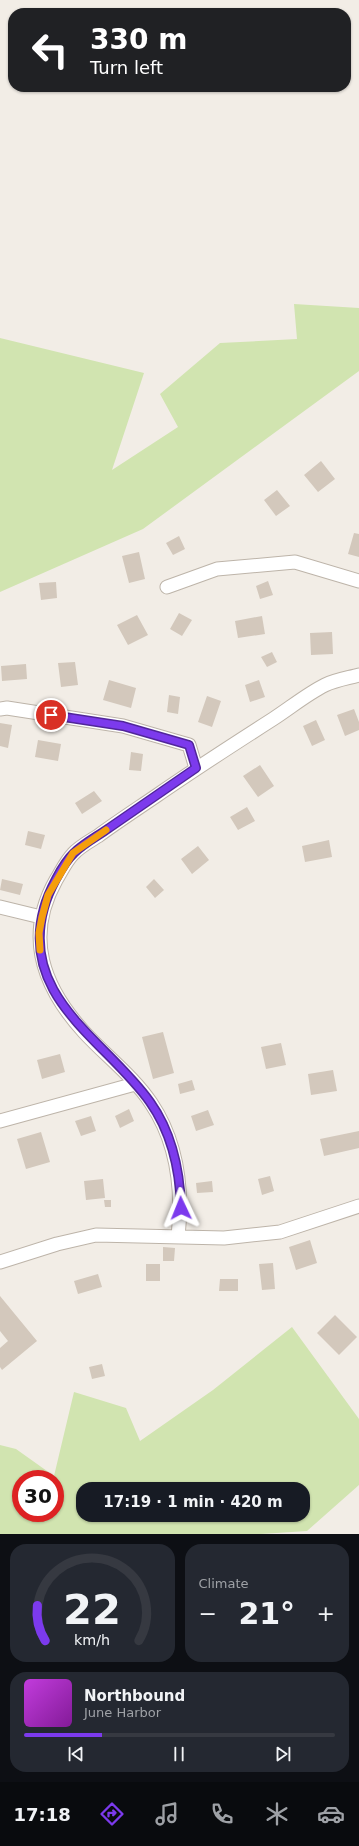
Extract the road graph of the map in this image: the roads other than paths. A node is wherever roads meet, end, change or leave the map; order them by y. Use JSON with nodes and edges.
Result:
{"nodes":[{"id":1,"x":359,"y":581,"type":"edge"},
{"id":2,"x":167,"y":587,"type":"dead end"},
{"id":3,"x":359,"y":675,"type":"edge"},
{"id":4,"x":0,"y":709,"type":"edge"},
{"id":5,"x":196,"y":768,"type":"junction"},
{"id":6,"x":0,"y":907,"type":"edge"},
{"id":7,"x":42,"y":917,"type":"junction"},
{"id":8,"x":135,"y":1084,"type":"junction"},
{"id":9,"x":0,"y":1121,"type":"edge"},
{"id":10,"x":359,"y":1206,"type":"edge"},
{"id":11,"x":178,"y":1237,"type":"junction"},
{"id":12,"x":0,"y":1262,"type":"edge"}],
"edges":[{"from":1,"to":2,"type":"street"},
{"from":3,"to":5,"type":"street"},
{"from":4,"to":5,"type":"street"},
{"from":5,"to":7,"type":"street"},
{"from":6,"to":7,"type":"street"},
{"from":7,"to":8,"type":"street"},
{"from":8,"to":9,"type":"street"},
{"from":8,"to":11,"type":"street"},
{"from":10,"to":11,"type":"street"},
{"from":11,"to":12,"type":"street"}]}
